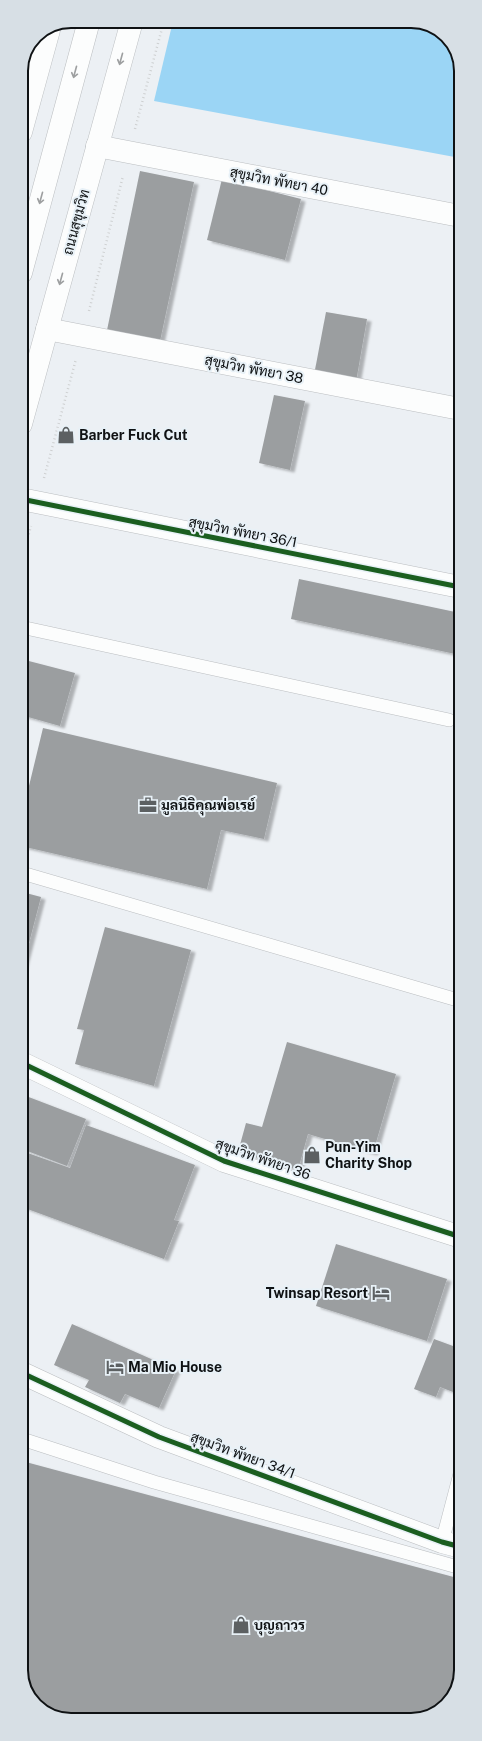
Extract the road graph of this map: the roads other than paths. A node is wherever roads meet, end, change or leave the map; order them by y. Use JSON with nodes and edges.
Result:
{"nodes":[{"id":1,"x":87,"y":28,"type":"edge"},
{"id":2,"x":130,"y":28,"type":"edge"},
{"id":3,"x":48,"y":35,"type":"edge"},
{"id":4,"x":28,"y":106,"type":"edge"},
{"id":5,"x":97,"y":146,"type":"junction"},
{"id":6,"x":454,"y":215,"type":"edge"},
{"id":7,"x":28,"y":247,"type":"edge"},
{"id":8,"x":47,"y":329,"type":"junction"},
{"id":9,"x":28,"y":398,"type":"edge"},
{"id":10,"x":454,"y":408,"type":"edge"},
{"id":11,"x":30,"y":501,"type":"edge"},
{"id":12,"x":454,"y":586,"type":"edge"},
{"id":13,"x":28,"y":629,"type":"edge"},
{"id":14,"x":449,"y":720,"type":"dead end"},
{"id":15,"x":28,"y":875,"type":"edge"},
{"id":16,"x":454,"y":999,"type":"edge"},
{"id":17,"x":28,"y":1065,"type":"edge"},
{"id":18,"x":454,"y":1235,"type":"edge"},
{"id":19,"x":28,"y":1376,"type":"edge"},
{"id":20,"x":28,"y":1440,"type":"edge"},
{"id":21,"x":454,"y":1522,"type":"edge"},
{"id":22,"x":451,"y":1545,"type":"edge"},
{"id":23,"x":454,"y":1566,"type":"edge"}],
"edges":[{"from":1,"to":7,"type":"main road","one_way":true},
{"from":2,"to":5,"type":"main road","name":"ถนนสุขุมวิท","one_way":true},
{"from":3,"to":4,"type":"main road"},
{"from":5,"to":6,"type":"main road","name":"สุขุมวิท พัทยา 40"},
{"from":5,"to":8,"type":"main road","name":"ถนนสุขุมวิท","one_way":true},
{"from":8,"to":9,"type":"main road","name":"ถนนสุขุมวิท"},
{"from":8,"to":10,"type":"main road","name":"สุขุมวิท พัทยา 38"},
{"from":11,"to":12,"type":"main road","name":"สุขุมวิท พัทยา 36/1"},
{"from":13,"to":14,"type":"lane"},
{"from":15,"to":16,"type":"lane"},
{"from":17,"to":18,"type":"main road","name":"สุขุมวิท พัทยา 36"},
{"from":19,"to":22,"type":"main road","name":"สุขุมวิท พัทยา 34/1"},
{"from":20,"to":23,"type":"lane"},
{"from":21,"to":22,"type":"lane"}]}
